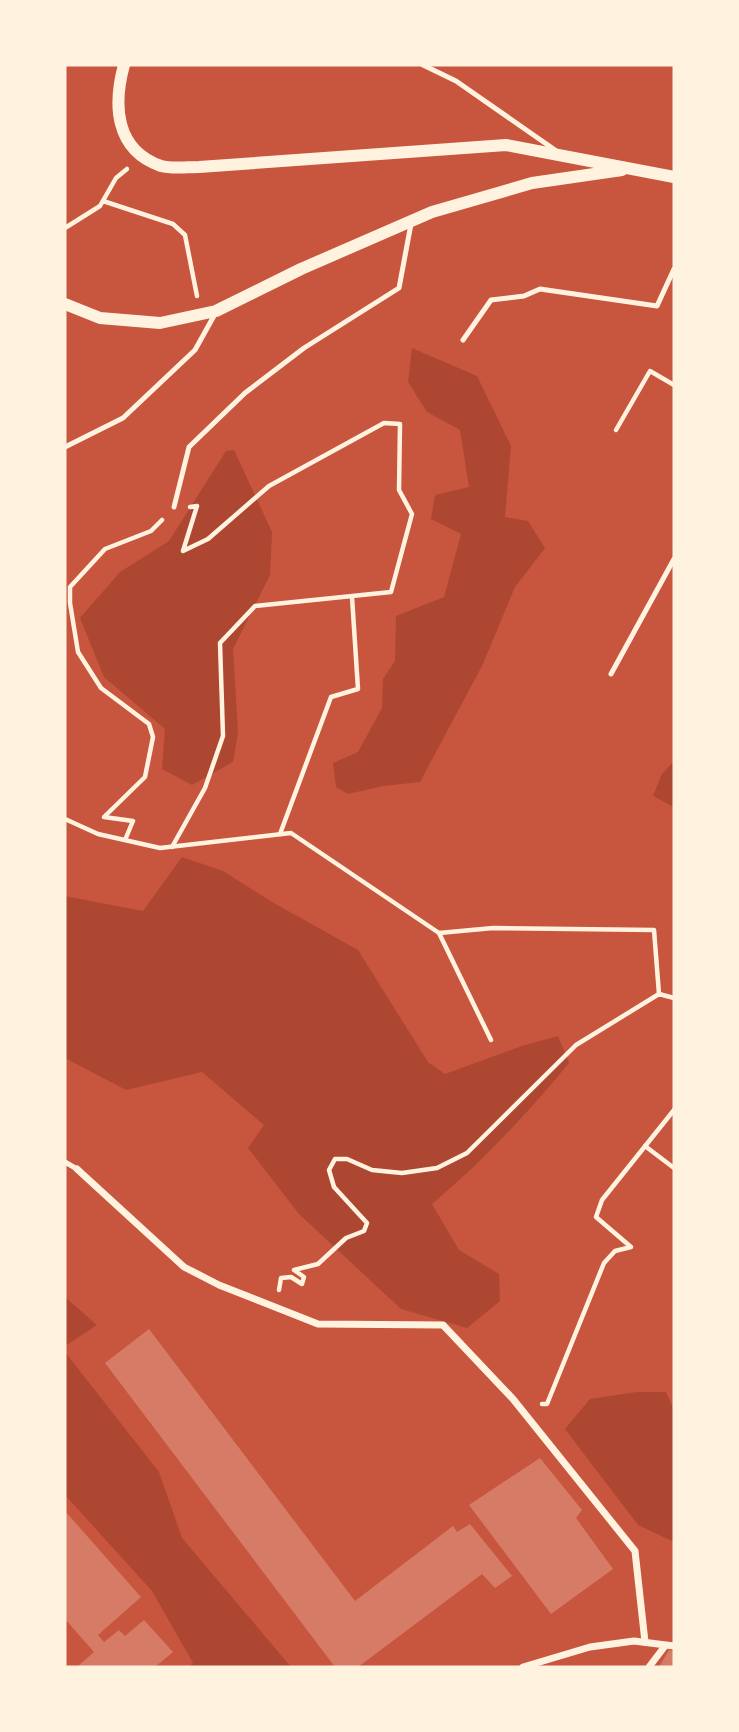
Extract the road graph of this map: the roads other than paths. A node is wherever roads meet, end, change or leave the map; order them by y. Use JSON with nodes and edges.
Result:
{"nodes":[{"id":1,"x":124,"y":65,"type":"edge"},
{"id":2,"x":423,"y":65,"type":"edge"},
{"id":3,"x":561,"y":154,"type":"junction"},
{"id":4,"x":633,"y":169,"type":"junction"},
{"id":5,"x":674,"y":177,"type":"edge"},
{"id":6,"x":411,"y":221,"type":"junction"},
{"id":7,"x":674,"y":269,"type":"edge"},
{"id":8,"x":65,"y":304,"type":"edge"},
{"id":9,"x":216,"y":311,"type":"junction"},
{"id":10,"x":463,"y":340,"type":"dead end"},
{"id":11,"x":65,"y":447,"type":"edge"},
{"id":12,"x":174,"y":508,"type":"road end"},
{"id":13,"x":674,"y":559,"type":"edge"},
{"id":14,"x":611,"y":674,"type":"dead end"},
{"id":15,"x":65,"y":1162,"type":"edge"},
{"id":16,"x":77,"y":1168,"type":"joint"},
{"id":17,"x":645,"y":1642,"type":"junction"},
{"id":18,"x":664,"y":1646,"type":"junction"},
{"id":19,"x":674,"y":1646,"type":"edge"},
{"id":20,"x":523,"y":1667,"type":"edge"},
{"id":21,"x":649,"y":1667,"type":"edge"}],
"edges":[{"from":1,"to":3,"type":"street"},
{"from":2,"to":3,"type":"lane"},
{"from":3,"to":4,"type":"street"},
{"from":4,"to":5,"type":"street"},
{"from":4,"to":6,"type":"street"},
{"from":6,"to":9,"type":"street"},
{"from":6,"to":12,"type":"lane"},
{"from":7,"to":10,"type":"lane"},
{"from":8,"to":9,"type":"street"},
{"from":9,"to":11,"type":"lane"},
{"from":13,"to":14,"type":"lane"},
{"from":15,"to":16,"type":"lane"},
{"from":16,"to":17,"type":"street"},
{"from":17,"to":18,"type":"street"},
{"from":17,"to":20,"type":"street"},
{"from":18,"to":19,"type":"street"},
{"from":18,"to":21,"type":"street"}]}
